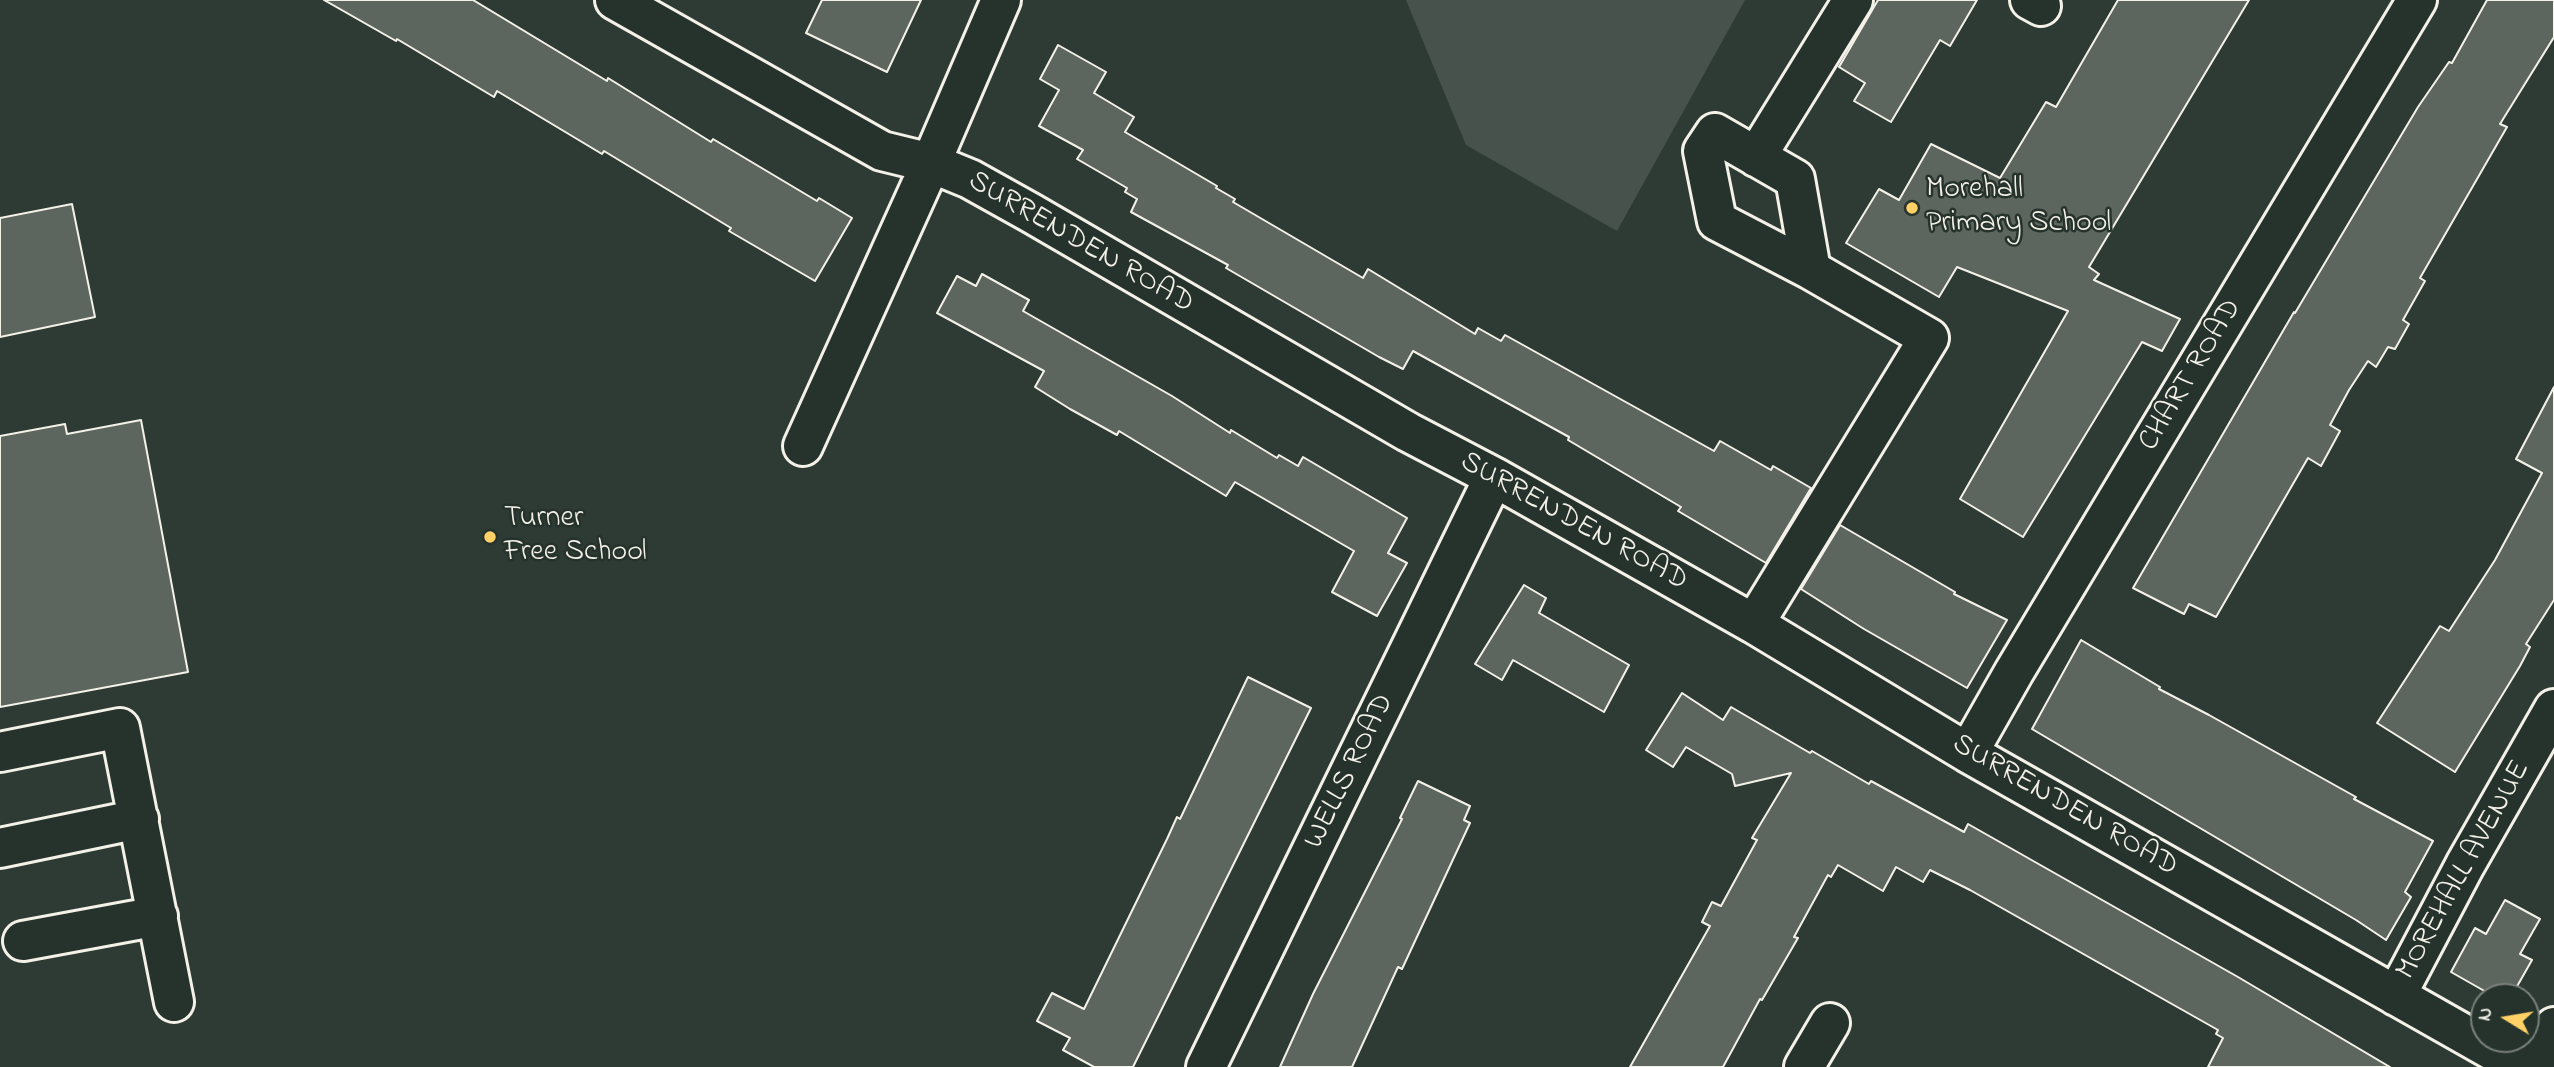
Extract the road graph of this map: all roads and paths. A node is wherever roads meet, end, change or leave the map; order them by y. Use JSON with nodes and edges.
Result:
{"nodes":[{"id":1,"x":615,"y":0,"type":"edge"},
{"id":2,"x":1000,"y":0,"type":"edge"},
{"id":3,"x":1853,"y":0,"type":"edge"},
{"id":4,"x":2417,"y":0,"type":"edge"},
{"id":5,"x":1756,"y":157,"type":"junction"},
{"id":6,"x":931,"y":163,"type":"junction"},
{"id":7,"x":1811,"y":270,"type":"junction"},
{"id":8,"x":803,"y":446,"type":"dead end"},
{"id":9,"x":1494,"y":477,"type":"junction"},
{"id":10,"x":1754,"y":624,"type":"junction"},
{"id":11,"x":2554,"y":709,"type":"edge"},
{"id":12,"x":0,"y":752,"type":"edge"},
{"id":13,"x":1968,"y":753,"type":"junction"},
{"id":14,"x":139,"y":819,"type":"junction"},
{"id":15,"x":0,"y":848,"type":"edge"},
{"id":16,"x":158,"y":916,"type":"junction"},
{"id":17,"x":23,"y":941,"type":"dead end"},
{"id":18,"x":2396,"y":996,"type":"junction"},
{"id":19,"x":174,"y":1002,"type":"dead end"},
{"id":20,"x":1830,"y":1023,"type":"dead end"},
{"id":21,"x":2554,"y":1027,"type":"edge"},
{"id":22,"x":1206,"y":1067,"type":"edge"},
{"id":23,"x":1804,"y":1067,"type":"edge"},
{"id":24,"x":2522,"y":1067,"type":"edge"},
{"id":25,"x":2534,"y":1067,"type":"edge"}],
"edges":[{"from":1,"to":6,"type":"street","name":"SURRENDEN ROAD"},
{"from":2,"to":6,"type":"street"},
{"from":3,"to":5,"type":"street"},
{"from":4,"to":13,"type":"street","name":"CHART ROAD"},
{"from":5,"to":7,"type":"street"},
{"from":5,"to":7,"type":"street"},
{"from":6,"to":8,"type":"street"},
{"from":6,"to":9,"type":"street","name":"SURRENDEN ROAD"},
{"from":7,"to":10,"type":"street"},
{"from":9,"to":10,"type":"street","name":"SURRENDEN ROAD"},
{"from":9,"to":22,"type":"street","name":"WELLS ROAD"},
{"from":10,"to":13,"type":"street","name":"SURRENDEN ROAD"},
{"from":11,"to":18,"type":"street","name":"MOREHALL AVENUE"},
{"from":12,"to":14,"type":"street"},
{"from":13,"to":18,"type":"street","name":"SURRENDEN ROAD"},
{"from":14,"to":15,"type":"street"},
{"from":14,"to":16,"type":"street"},
{"from":16,"to":17,"type":"street"},
{"from":16,"to":19,"type":"street"},
{"from":18,"to":24,"type":"street","name":"SURRENDEN ROAD"},
{"from":20,"to":23,"type":"street"},
{"from":21,"to":25,"type":"street"}]}
